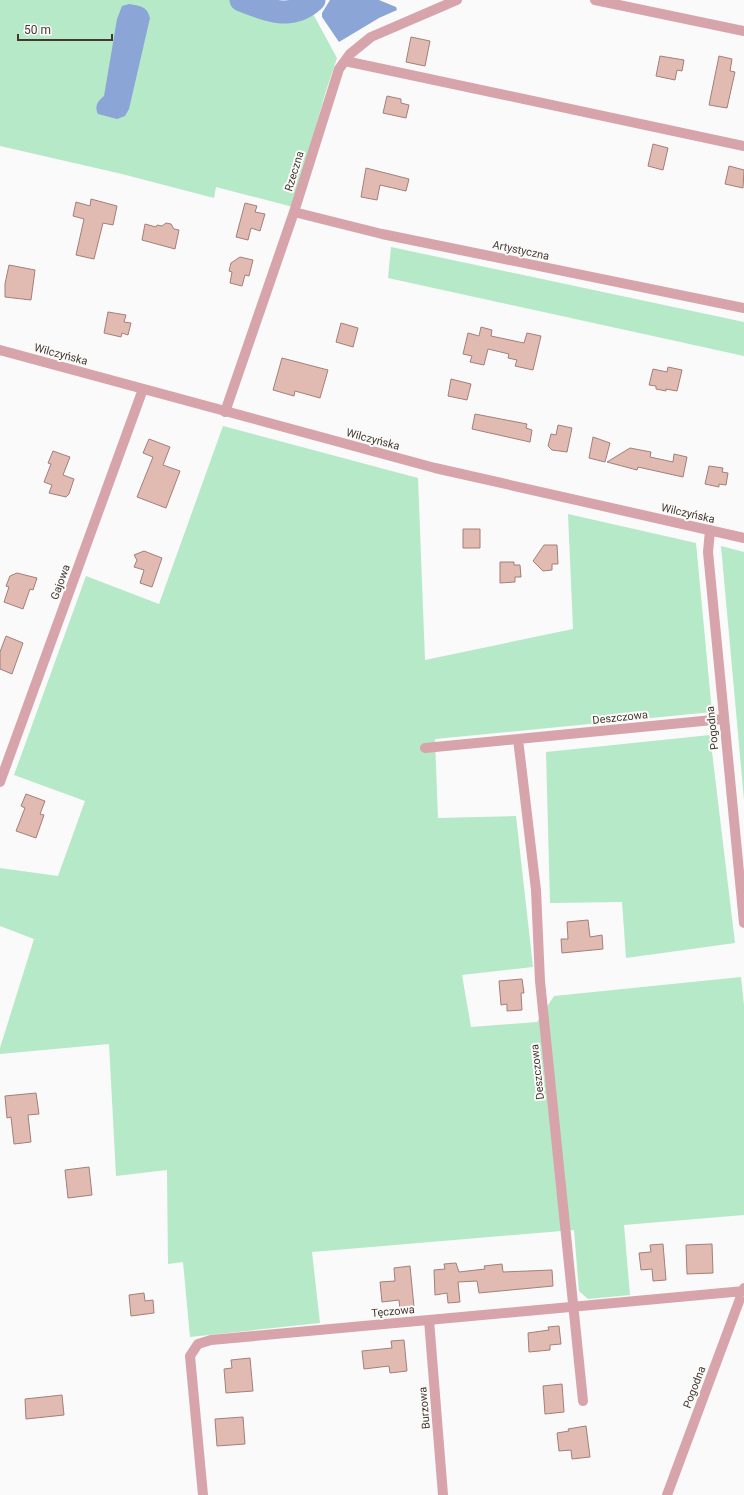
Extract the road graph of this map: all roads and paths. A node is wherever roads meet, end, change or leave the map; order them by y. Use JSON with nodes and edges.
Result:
{"nodes":[{"id":1,"x":457,"y":0,"type":"edge"},
{"id":2,"x":595,"y":0,"type":"edge"},
{"id":3,"x":744,"y":31,"type":"edge"},
{"id":4,"x":345,"y":61,"type":"junction"},
{"id":5,"x":744,"y":146,"type":"edge"},
{"id":6,"x":294,"y":212,"type":"junction"},
{"id":7,"x":744,"y":308,"type":"edge"},
{"id":8,"x":0,"y":350,"type":"edge"},
{"id":9,"x":143,"y":389,"type":"junction"},
{"id":10,"x":225,"y":412,"type":"junction"},
{"id":11,"x":710,"y":530,"type":"junction"},
{"id":12,"x":744,"y":538,"type":"edge"},
{"id":13,"x":723,"y":719,"type":"junction"},
{"id":14,"x":518,"y":739,"type":"junction"},
{"id":15,"x":425,"y":748,"type":"dead end"},
{"id":16,"x":0,"y":782,"type":"edge"},
{"id":17,"x":744,"y":923,"type":"edge"},
{"id":18,"x":744,"y":1290,"type":"edge"},
{"id":19,"x":574,"y":1306,"type":"junction"},
{"id":20,"x":429,"y":1320,"type":"junction"},
{"id":21,"x":583,"y":1402,"type":"dead end"},
{"id":22,"x":203,"y":1495,"type":"edge"},
{"id":23,"x":443,"y":1495,"type":"edge"},
{"id":24,"x":666,"y":1495,"type":"edge"}],
"edges":[{"from":1,"to":4,"type":"street","name":"Rzeczna"},
{"from":2,"to":3,"type":"street"},
{"from":4,"to":5,"type":"street"},
{"from":4,"to":6,"type":"street","name":"Rzeczna"},
{"from":6,"to":7,"type":"street","name":"Artystyczna"},
{"from":6,"to":10,"type":"street","name":"Rzeczna"},
{"from":8,"to":9,"type":"street","name":"Wilczyńska"},
{"from":9,"to":10,"type":"street","name":"Wilczyńska"},
{"from":9,"to":16,"type":"street","name":"Gajowa"},
{"from":10,"to":11,"type":"street","name":"Wilczyńska"},
{"from":11,"to":12,"type":"street","name":"Wilczyńska"},
{"from":11,"to":13,"type":"street","name":"Pogodna"},
{"from":13,"to":14,"type":"street","name":"Deszczowa"},
{"from":13,"to":17,"type":"street","name":"Pogodna"},
{"from":14,"to":15,"type":"street","name":"Deszczowa"},
{"from":14,"to":19,"type":"street","name":"Deszczowa"},
{"from":18,"to":19,"type":"street","name":"Tęczowa"},
{"from":18,"to":24,"type":"street","name":"Pogodna"},
{"from":19,"to":20,"type":"street","name":"Tęczowa"},
{"from":19,"to":21,"type":"street","name":"Deszczowa"},
{"from":20,"to":22,"type":"street","name":"Tęczowa"},
{"from":20,"to":23,"type":"street","name":"Burzowa"}]}
